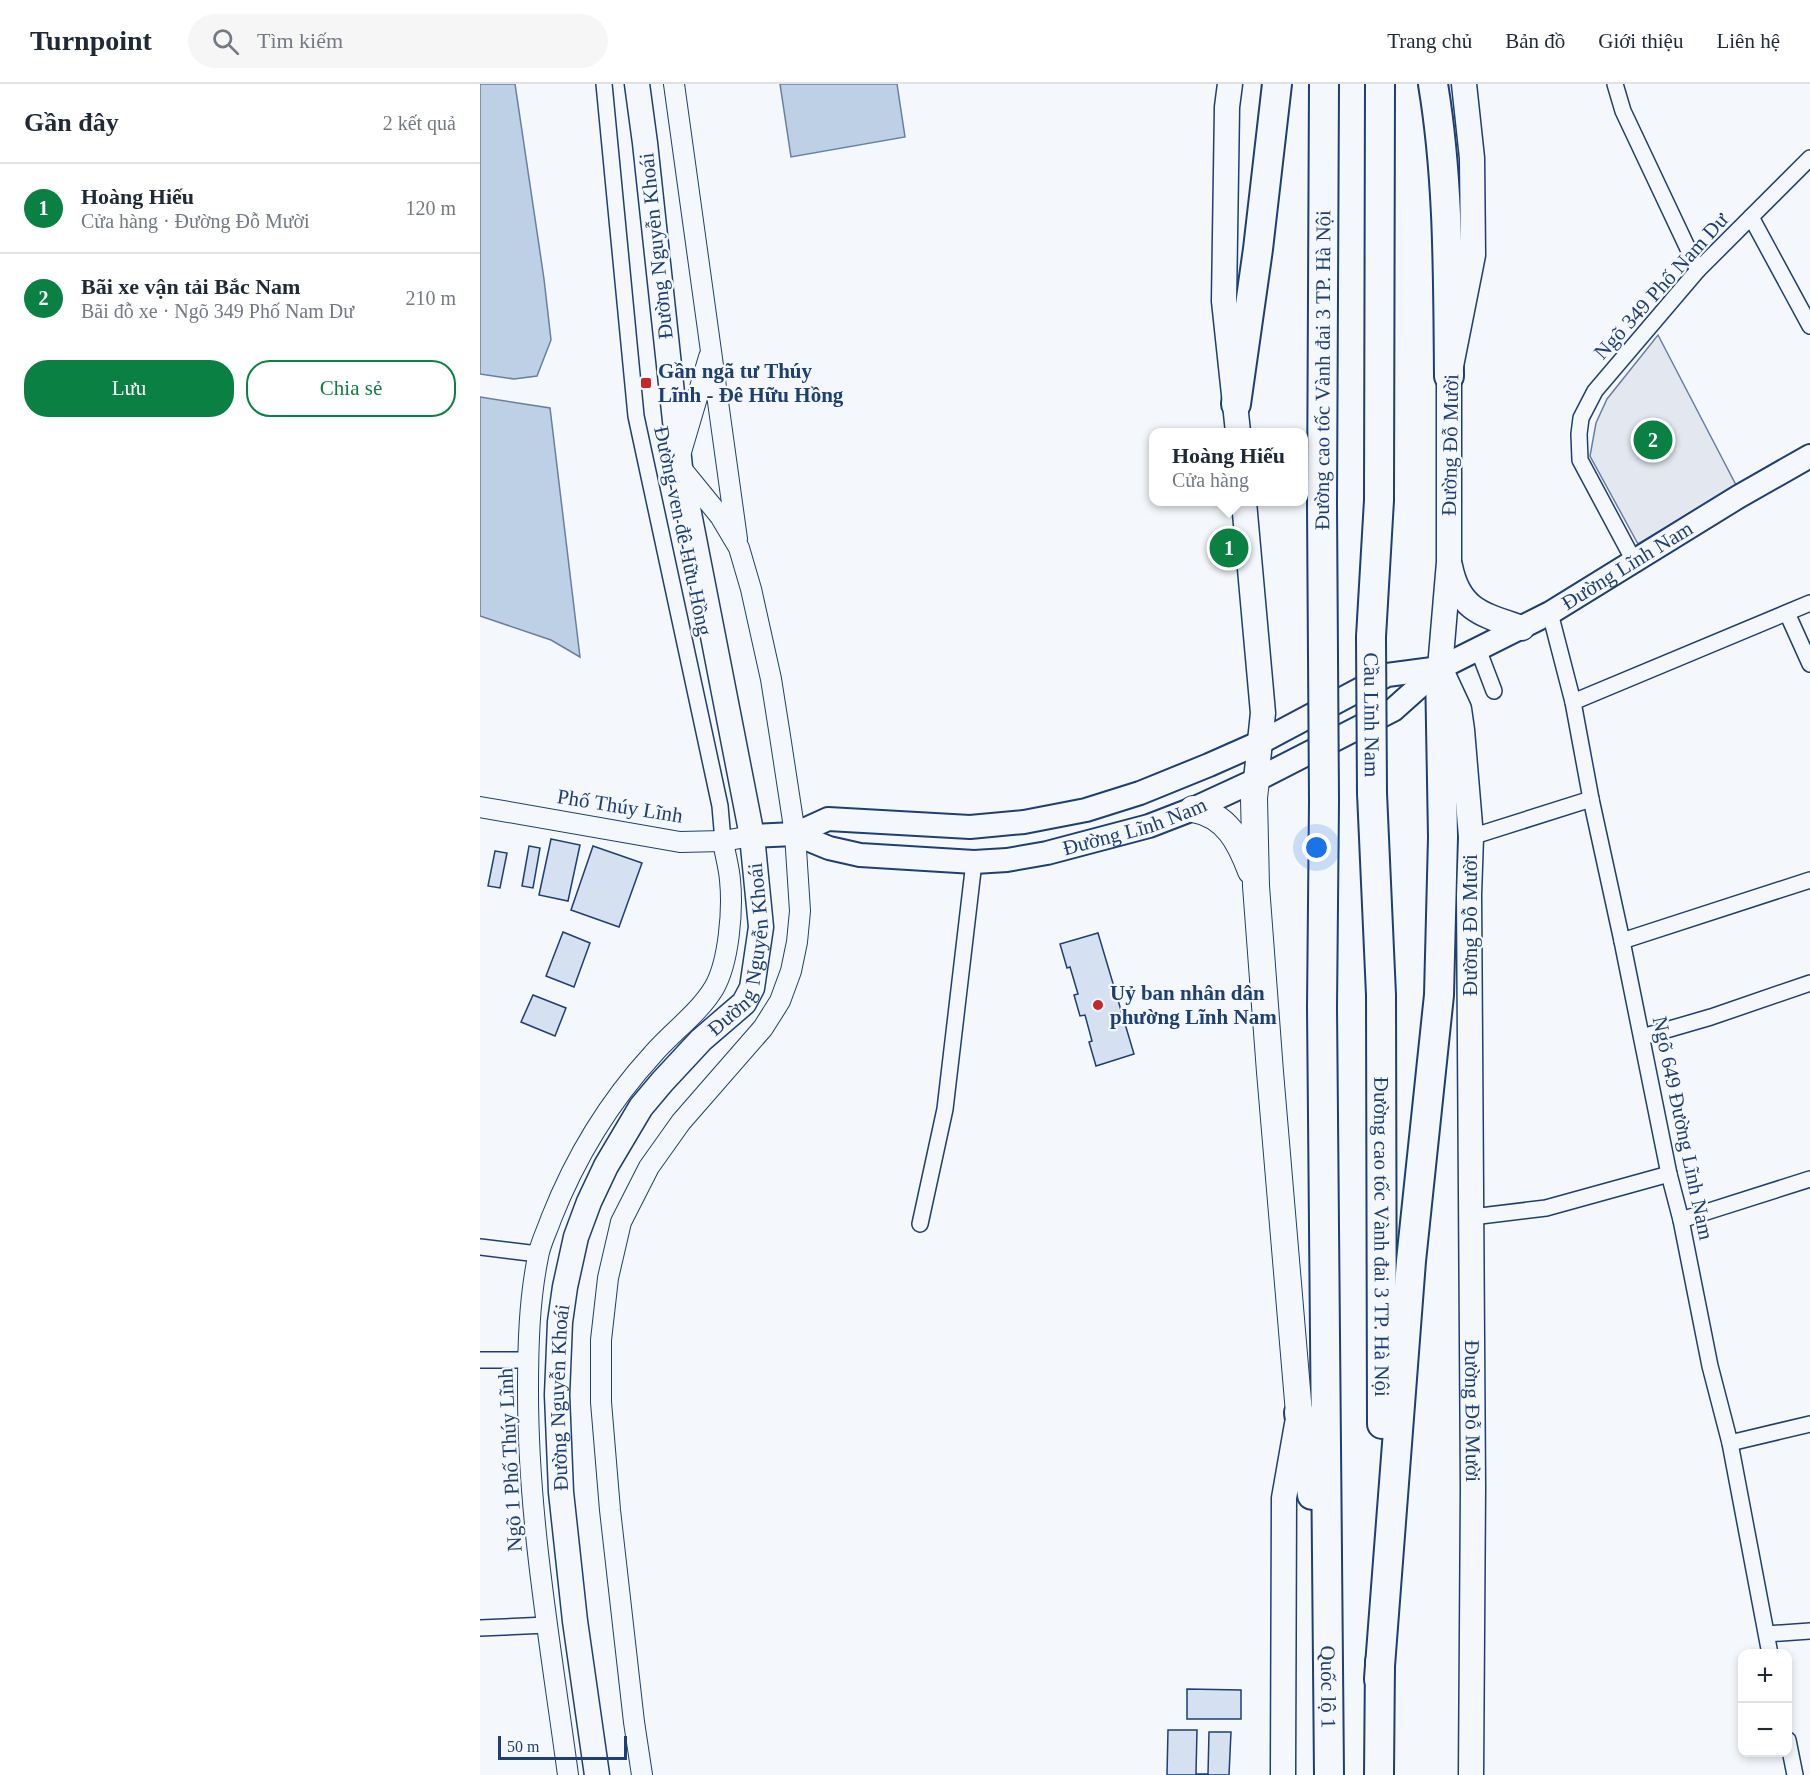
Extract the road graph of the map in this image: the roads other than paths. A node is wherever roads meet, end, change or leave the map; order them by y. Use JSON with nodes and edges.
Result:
{"nodes":[{"id":1,"x":604,"y":84,"type":"edge"},
{"id":2,"x":637,"y":84,"type":"edge"},
{"id":3,"x":674,"y":84,"type":"edge"},
{"id":4,"x":1230,"y":84,"type":"edge"},
{"id":5,"x":1277,"y":84,"type":"edge"},
{"id":6,"x":1324,"y":84,"type":"edge"},
{"id":7,"x":1380,"y":84,"type":"edge"},
{"id":8,"x":1432,"y":84,"type":"edge"},
{"id":9,"x":1464,"y":84,"type":"edge"},
{"id":10,"x":1632,"y":84,"type":"edge"},
{"id":11,"x":1616,"y":88,"type":"edge"},
{"id":12,"x":1810,"y":158,"type":"edge"},
{"id":13,"x":1751,"y":217,"type":"junction"},
{"id":14,"x":1698,"y":270,"type":"junction"},
{"id":15,"x":1810,"y":326,"type":"edge"},
{"id":16,"x":711,"y":351,"type":"junction"},
{"id":17,"x":1449,"y":376,"type":"junction"},
{"id":18,"x":1236,"y":404,"type":"junction"},
{"id":19,"x":1238,"y":428,"type":"edge"},
{"id":20,"x":1810,"y":456,"type":"edge"},
{"id":21,"x":680,"y":462,"type":"junction"},
{"id":22,"x":1244,"y":506,"type":"edge"},
{"id":23,"x":739,"y":548,"type":"junction"},
{"id":24,"x":1634,"y":561,"type":"junction"},
{"id":25,"x":1449,"y":562,"type":"junction"},
{"id":26,"x":1810,"y":603,"type":"edge"},
{"id":27,"x":1550,"y":612,"type":"junction"},
{"id":28,"x":1787,"y":613,"type":"junction"},
{"id":29,"x":1522,"y":628,"type":"junction"},
{"id":30,"x":1478,"y":649,"type":"junction"},
{"id":31,"x":1810,"y":663,"type":"edge"},
{"id":32,"x":1440,"y":669,"type":"junction"},
{"id":33,"x":1494,"y":692,"type":"dead end"},
{"id":34,"x":1573,"y":702,"type":"junction"},
{"id":35,"x":1262,"y":742,"type":"junction"},
{"id":36,"x":1256,"y":780,"type":"junction"},
{"id":37,"x":1372,"y":793,"type":"joint"},
{"id":38,"x":1591,"y":799,"type":"junction"},
{"id":39,"x":480,"y":807,"type":"edge"},
{"id":40,"x":1194,"y":809,"type":"junction"},
{"id":41,"x":795,"y":834,"type":"junction"},
{"id":42,"x":752,"y":836,"type":"junction"},
{"id":43,"x":1471,"y":837,"type":"junction"},
{"id":44,"x":723,"y":841,"type":"junction"},
{"id":45,"x":974,"y":862,"type":"junction"},
{"id":46,"x":1810,"y":880,"type":"edge"},
{"id":47,"x":1256,"y":886,"type":"junction"},
{"id":48,"x":1622,"y":941,"type":"junction"},
{"id":49,"x":1810,"y":983,"type":"edge"},
{"id":50,"x":1642,"y":1036,"type":"junction"},
{"id":51,"x":1669,"y":1174,"type":"junction"},
{"id":52,"x":1810,"y":1179,"type":"edge"},
{"id":53,"x":1472,"y":1217,"type":"junction"},
{"id":54,"x":1681,"y":1220,"type":"junction"},
{"id":55,"x":920,"y":1224,"type":"dead end"},
{"id":56,"x":480,"y":1247,"type":"edge"},
{"id":57,"x":538,"y":1254,"type":"junction"},
{"id":58,"x":480,"y":1360,"type":"edge"},
{"id":59,"x":528,"y":1360,"type":"junction"},
{"id":60,"x":1299,"y":1413,"type":"junction"},
{"id":61,"x":1810,"y":1424,"type":"edge"},
{"id":62,"x":1730,"y":1443,"type":"junction"},
{"id":63,"x":1328,"y":1600,"type":"junction"},
{"id":64,"x":547,"y":1625,"type":"junction"},
{"id":65,"x":480,"y":1628,"type":"edge"},
{"id":66,"x":1810,"y":1631,"type":"edge"},
{"id":67,"x":1767,"y":1634,"type":"junction"},
{"id":68,"x":1769,"y":1649,"type":"edge"},
{"id":69,"x":1379,"y":1680,"type":"junction"},
{"id":70,"x":1791,"y":1757,"type":"edge"},
{"id":71,"x":568,"y":1775,"type":"edge"},
{"id":72,"x":597,"y":1775,"type":"edge"},
{"id":73,"x":642,"y":1775,"type":"edge"},
{"id":74,"x":1283,"y":1775,"type":"edge"},
{"id":75,"x":1329,"y":1775,"type":"edge"},
{"id":76,"x":1378,"y":1775,"type":"edge"},
{"id":77,"x":1471,"y":1775,"type":"edge"},
{"id":78,"x":1795,"y":1775,"type":"edge"}],
"edges":[{"from":1,"to":44,"type":"street","name":"Đường ven đê Hữu Hồng"},
{"from":2,"to":21,"type":"main road","name":"Đường Nguyễn Khoái"},
{"from":3,"to":16,"type":"street"},
{"from":4,"to":18,"type":"main road"},
{"from":5,"to":18,"type":"highway"},
{"from":6,"to":63,"type":"highway","name":"Đường cao tốc Vành đai 3 TP. Hà Nội","bridge":true},
{"from":7,"to":37,"type":"highway","name":"Cầu Lĩnh Nam","bridge":true},
{"from":8,"to":17,"type":"highway"},
{"from":9,"to":17,"type":"main road","name":"Đường Đỗ Mười"},
{"from":10,"to":11,"type":"street"},
{"from":11,"to":14,"type":"street"},
{"from":12,"to":13,"type":"street","name":"Ngõ 349 Phố Nam Dư"},
{"from":13,"to":14,"type":"street","name":"Ngõ 349 Phố Nam Dư"},
{"from":13,"to":15,"type":"street"},
{"from":14,"to":24,"type":"street","name":"Ngõ 349 Phố Nam Dư"},
{"from":16,"to":21,"type":"street"},
{"from":16,"to":23,"type":"street"},
{"from":17,"to":25,"type":"main road","name":"Đường Đỗ Mười"},
{"from":18,"to":19,"type":"main road"},
{"from":20,"to":24,"type":"main road","name":"Đường Lĩnh Nam"},
{"from":21,"to":23,"type":"street"},
{"from":21,"to":42,"type":"main road","name":"Đường Nguyễn Khoái"},
{"from":22,"to":35,"type":"main road"},
{"from":23,"to":41,"type":"street","name":"Đường Nguyễn Khoái"},
{"from":24,"to":27,"type":"main road","name":"Đường Lĩnh Nam"},
{"from":25,"to":29,"type":"main road"},
{"from":25,"to":32,"type":"main road","name":"Đường Đỗ Mười"},
{"from":26,"to":28,"type":"street"},
{"from":27,"to":29,"type":"main road","name":"Đường Lĩnh Nam"},
{"from":27,"to":34,"type":"street","name":"Ngõ 649 Đường Lĩnh Nam"},
{"from":28,"to":31,"type":"street"},
{"from":28,"to":34,"type":"street"},
{"from":29,"to":30,"type":"main road","name":"Đường Lĩnh Nam"},
{"from":30,"to":32,"type":"main road","name":"Đường Lĩnh Nam"},
{"from":30,"to":33,"type":"street"},
{"from":32,"to":35,"type":"main road","name":"Đường Lĩnh Nam"},
{"from":32,"to":36,"type":"main road","name":"Đường Lĩnh Nam"},
{"from":32,"to":43,"type":"main road","name":"Đường Đỗ Mười"},
{"from":32,"to":69,"type":"highway"},
{"from":34,"to":38,"type":"street","name":"Ngõ 649 Đường Lĩnh Nam"},
{"from":35,"to":36,"type":"main road"},
{"from":35,"to":41,"type":"main road","name":"Đường Lĩnh Nam"},
{"from":36,"to":40,"type":"main road","name":"Đường Lĩnh Nam"},
{"from":36,"to":47,"type":"highway"},
{"from":37,"to":69,"type":"highway","name":"Đường cao tốc Vành đai 3 TP. Hà Nội"},
{"from":38,"to":43,"type":"street"},
{"from":38,"to":48,"type":"street","name":"Ngõ 649 Đường Lĩnh Nam"},
{"from":39,"to":44,"type":"street","name":"Phố Thúy Lĩnh"},
{"from":40,"to":45,"type":"main road","name":"Đường Lĩnh Nam"},
{"from":40,"to":47,"type":"highway"},
{"from":41,"to":42,"type":"main road","name":"Đường Lĩnh Nam"},
{"from":41,"to":45,"type":"main road","name":"Đường Lĩnh Nam"},
{"from":41,"to":73,"type":"street","name":"Đường Nguyễn Khoái"},
{"from":42,"to":44,"type":"street","name":"Phố Thúy Lĩnh"},
{"from":42,"to":72,"type":"main road","name":"Đường Nguyễn Khoái"},
{"from":43,"to":53,"type":"main road","name":"Đường Đỗ Mười"},
{"from":44,"to":57,"type":"street","name":"Ngõ 1 Phố Thúy Lĩnh"},
{"from":45,"to":55,"type":"street"},
{"from":46,"to":48,"type":"street"},
{"from":47,"to":60,"type":"highway"},
{"from":48,"to":50,"type":"street","name":"Ngõ 649 Đường Lĩnh Nam"},
{"from":49,"to":50,"type":"street"},
{"from":50,"to":51,"type":"street","name":"Ngõ 649 Đường Lĩnh Nam"},
{"from":51,"to":53,"type":"street"},
{"from":51,"to":54,"type":"street","name":"Ngõ 649 Đường Lĩnh Nam"},
{"from":52,"to":54,"type":"street"},
{"from":53,"to":77,"type":"main road","name":"Đường Đỗ Mười"},
{"from":54,"to":62,"type":"street","name":"Ngõ 649 Đường Lĩnh Nam"},
{"from":56,"to":57,"type":"street"},
{"from":57,"to":59,"type":"street","name":"Ngõ 1 Phố Thúy Lĩnh"},
{"from":58,"to":59,"type":"street"},
{"from":59,"to":64,"type":"street","name":"Ngõ 1 Phố Thúy Lĩnh"},
{"from":60,"to":63,"type":"highway"},
{"from":60,"to":74,"type":"main road"},
{"from":61,"to":62,"type":"street"},
{"from":62,"to":67,"type":"street","name":"Ngõ 649 Đường Lĩnh Nam"},
{"from":63,"to":75,"type":"highway","name":"Quốc lộ 1"},
{"from":64,"to":65,"type":"street"},
{"from":64,"to":71,"type":"street","name":"Ngõ 1 Phố Thúy Lĩnh"},
{"from":66,"to":67,"type":"street"},
{"from":67,"to":68,"type":"street","name":"Ngõ 649 Đường Lĩnh Nam"},
{"from":69,"to":76,"type":"highway"},
{"from":70,"to":78,"type":"street"}]}
